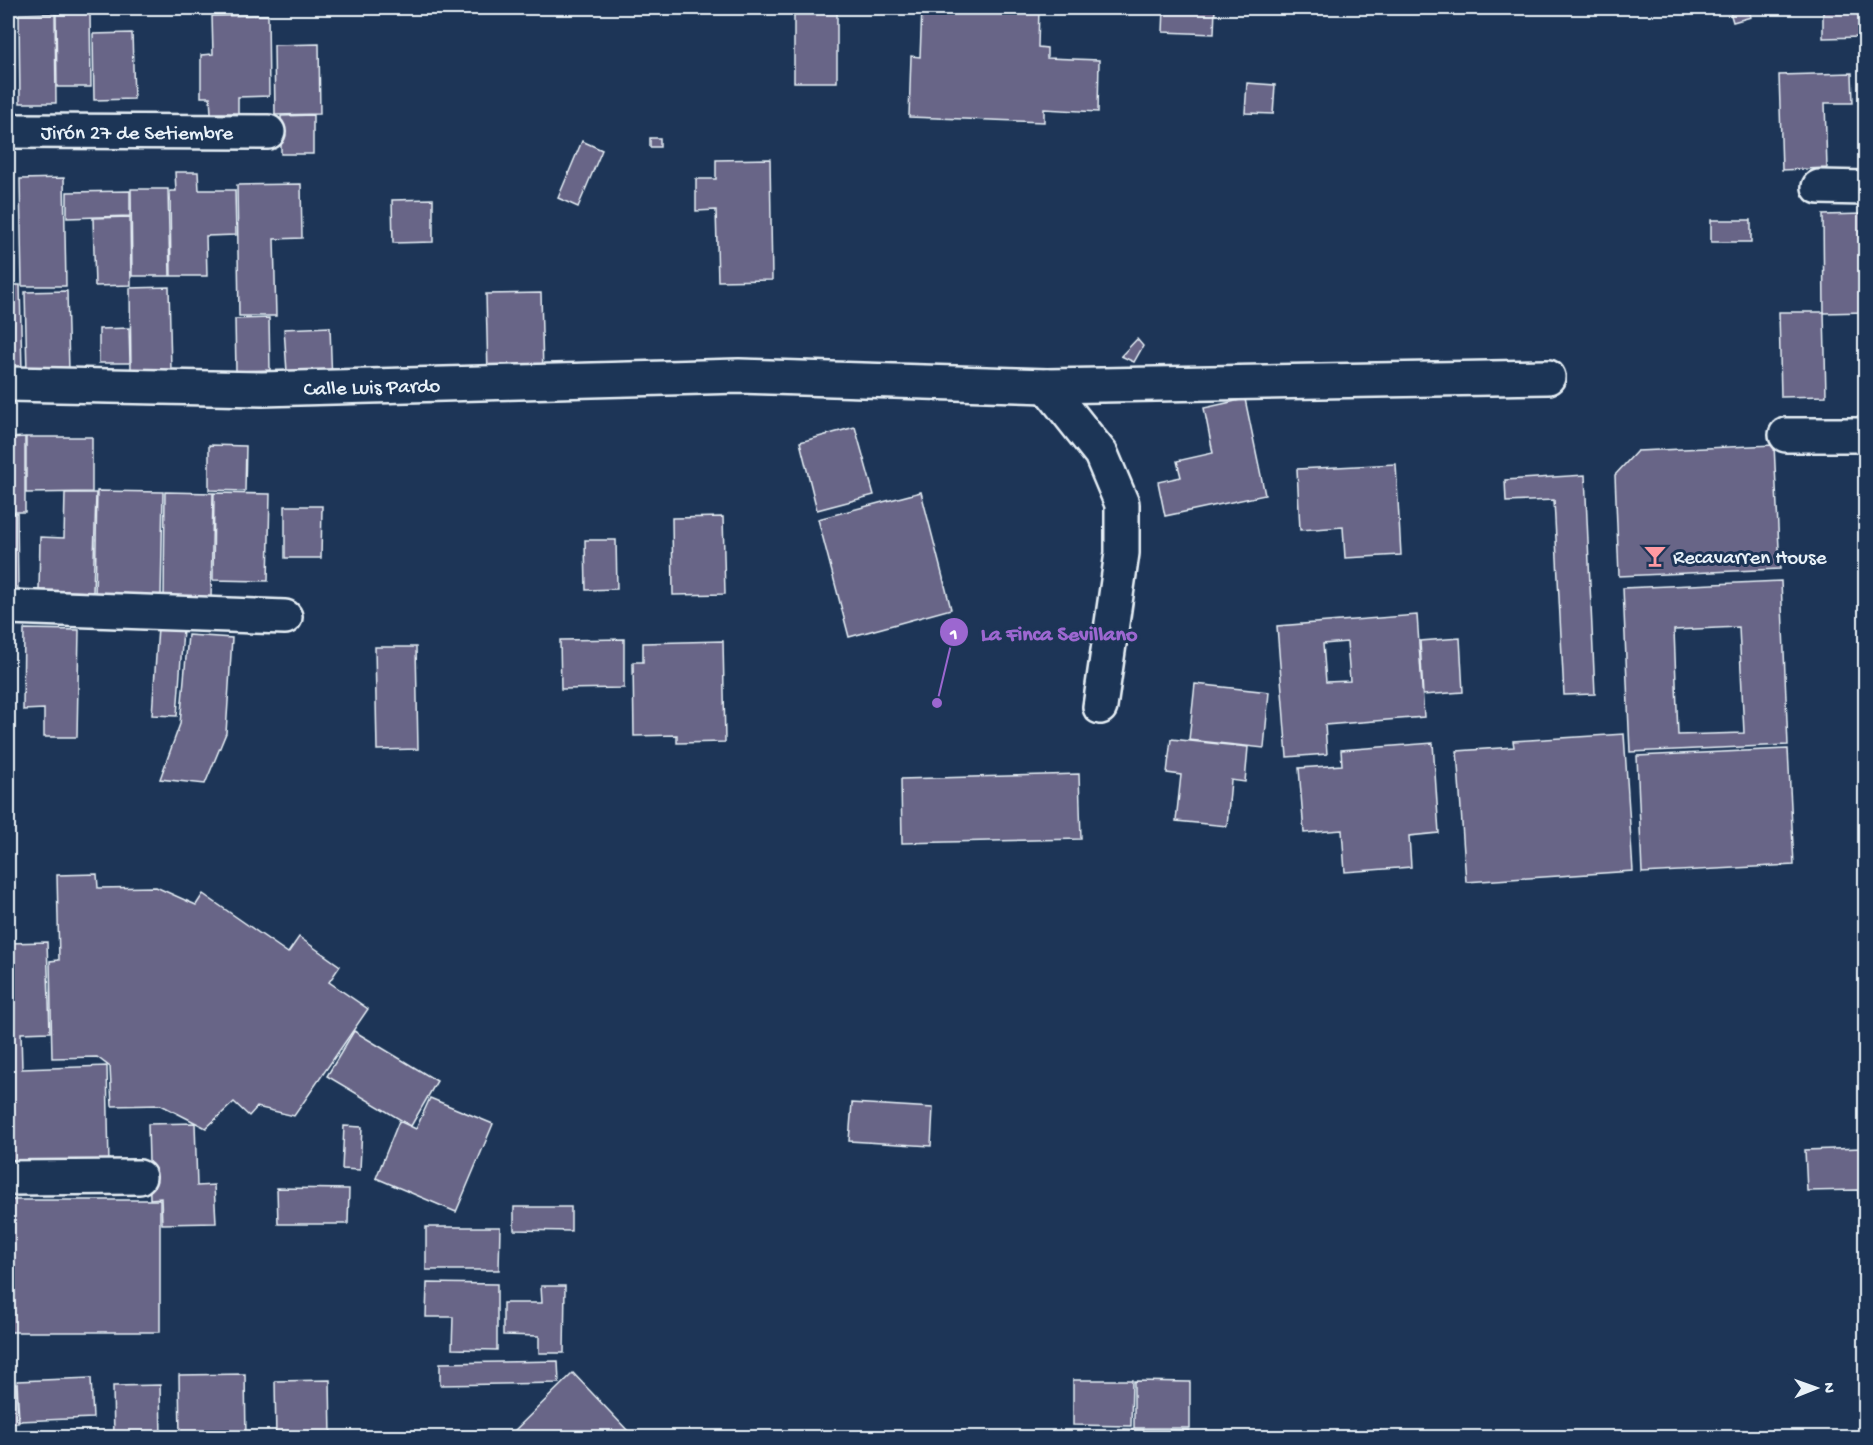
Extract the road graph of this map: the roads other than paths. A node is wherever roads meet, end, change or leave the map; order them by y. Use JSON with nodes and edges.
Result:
{"nodes":[{"id":1,"x":8,"y":131,"type":"edge"},
{"id":2,"x":268,"y":132,"type":"dead end"},
{"id":3,"x":1819,"y":187,"type":"dead end"},
{"id":4,"x":1866,"y":188,"type":"edge"},
{"id":5,"x":1548,"y":377,"type":"dead end"},
{"id":6,"x":8,"y":384,"type":"edge"},
{"id":7,"x":1047,"y":386,"type":"junction"},
{"id":8,"x":1786,"y":435,"type":"dead end"},
{"id":9,"x":1866,"y":435,"type":"edge"},
{"id":10,"x":8,"y":607,"type":"edge"},
{"id":11,"x":285,"y":617,"type":"dead end"},
{"id":12,"x":1100,"y":707,"type":"dead end"},
{"id":13,"x":140,"y":1177,"type":"dead end"},
{"id":14,"x":8,"y":1178,"type":"edge"}],
"edges":[{"from":1,"to":2,"type":"street","name":"Jirón 27 de Setiembre"},
{"from":3,"to":4,"type":"street"},
{"from":5,"to":7,"type":"street","name":"Calle Luis Pardo"},
{"from":6,"to":7,"type":"street","name":"Calle Luis Pardo"},
{"from":7,"to":12,"type":"street"},
{"from":8,"to":9,"type":"street"},
{"from":10,"to":11,"type":"street"},
{"from":13,"to":14,"type":"street"}]}
